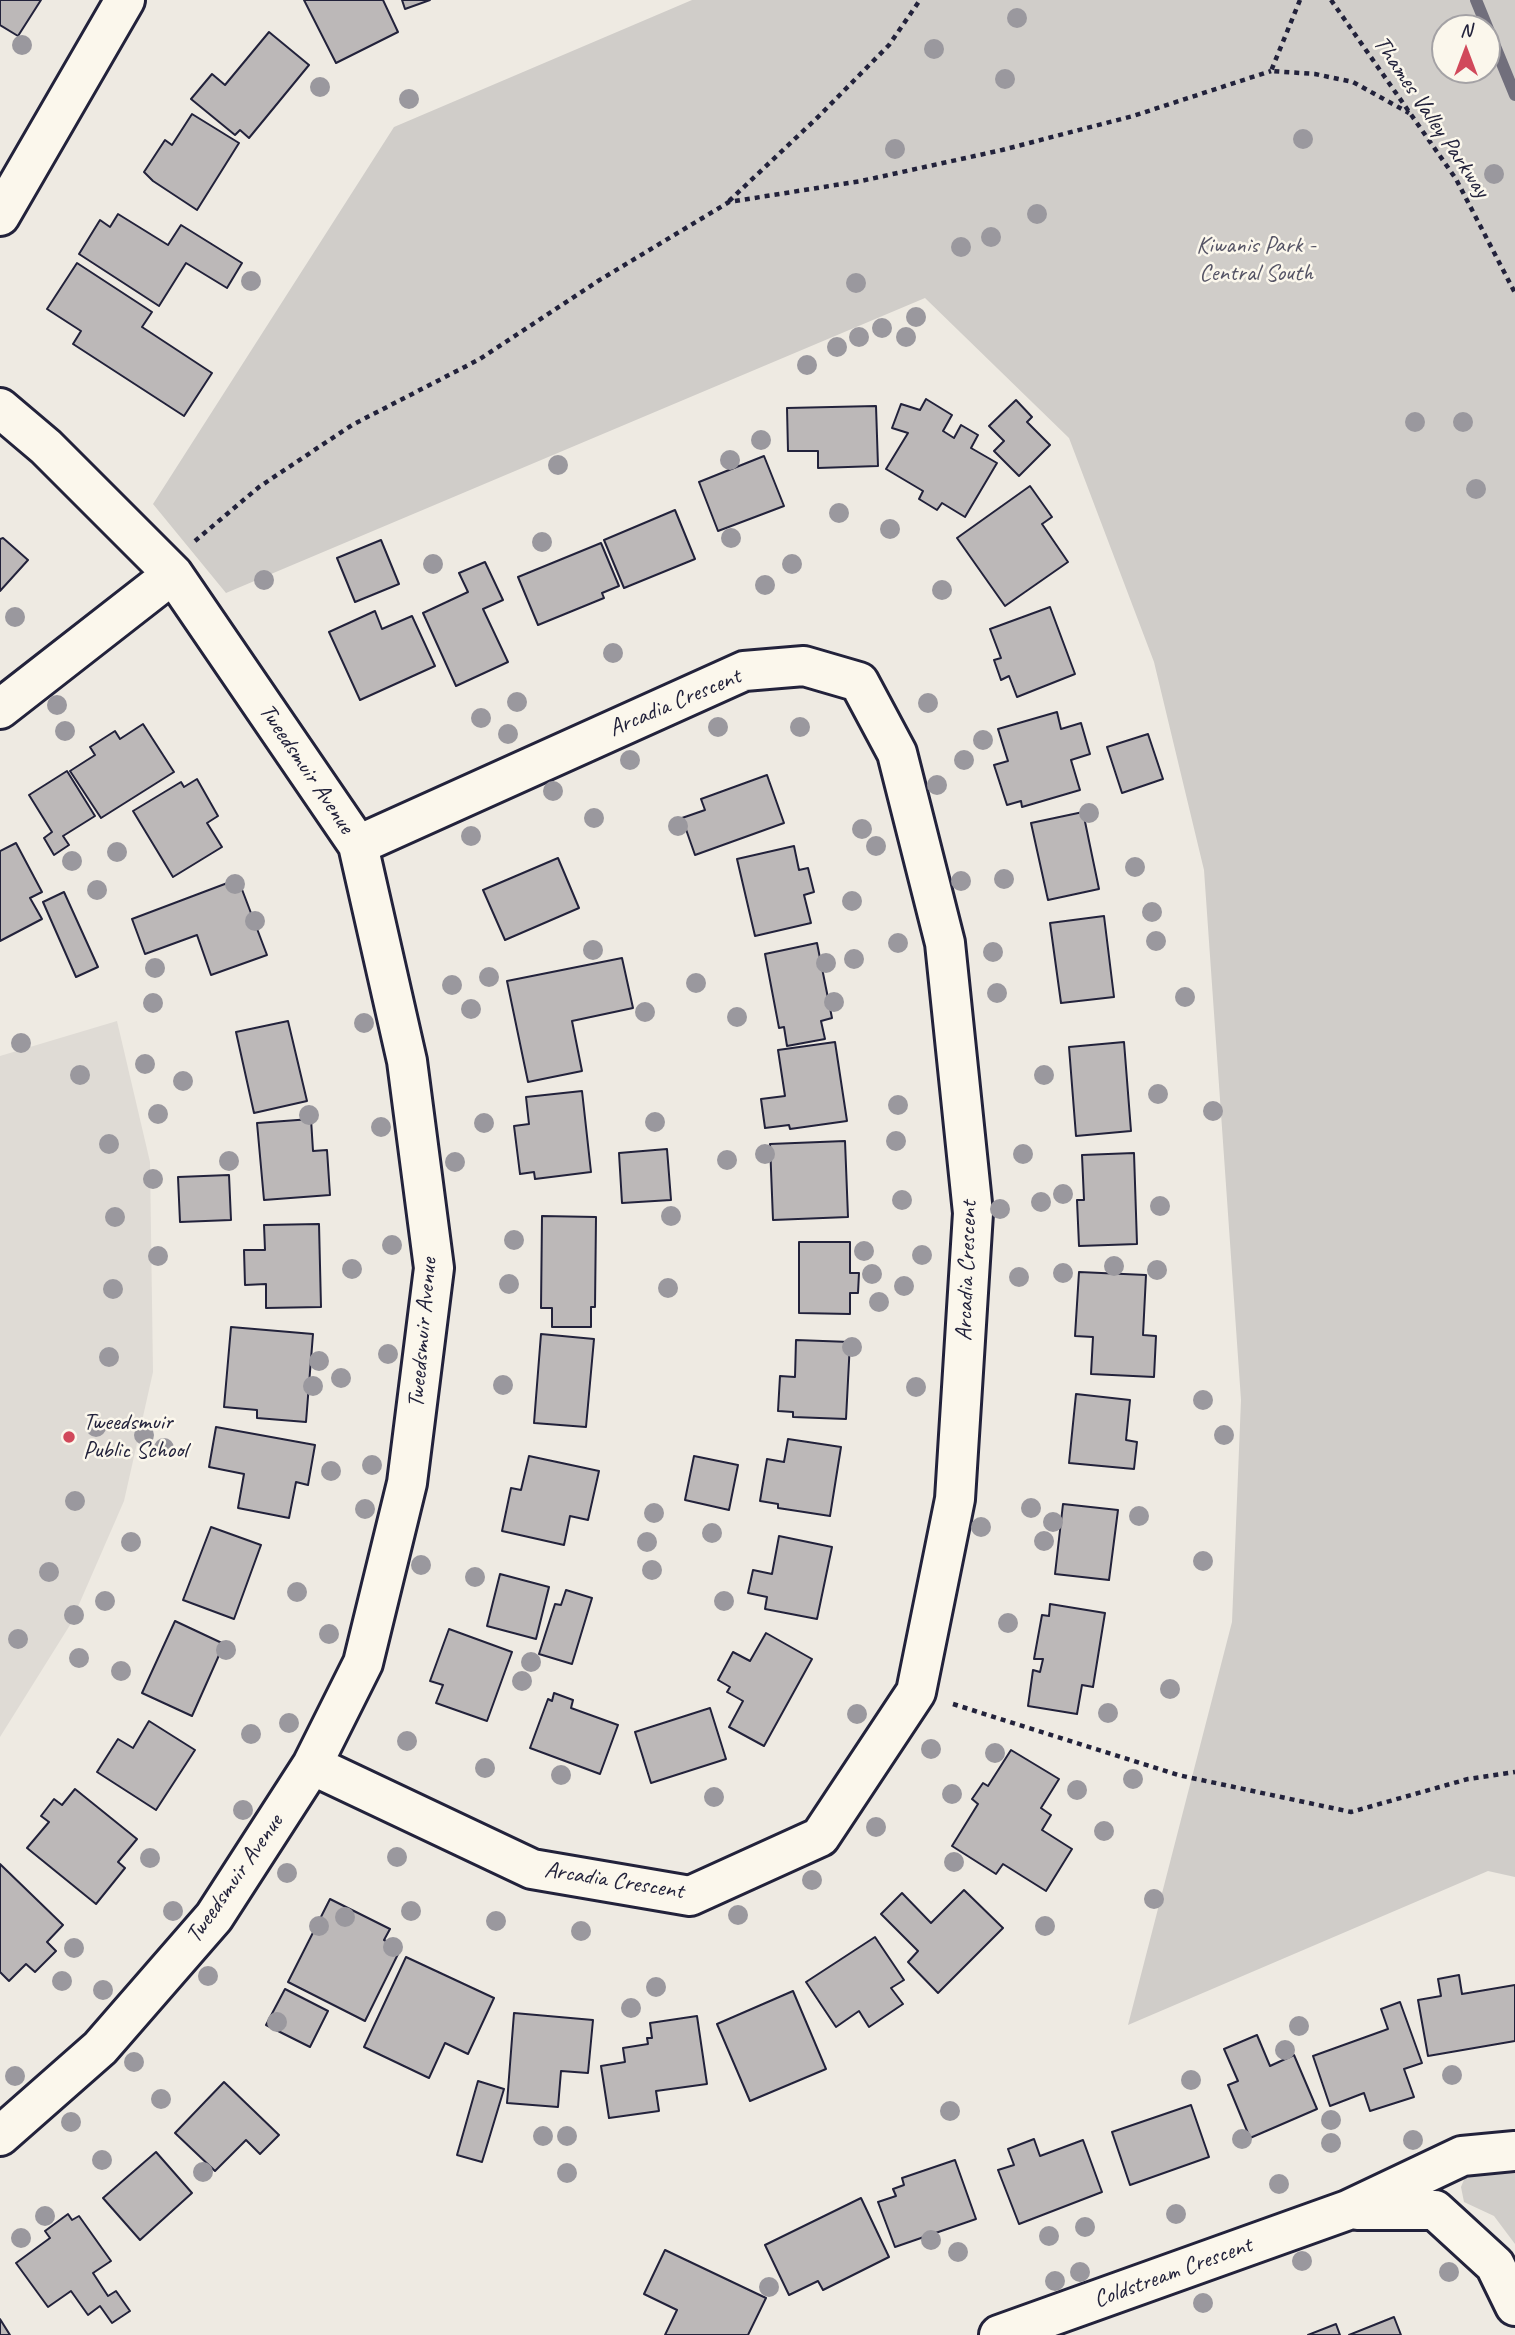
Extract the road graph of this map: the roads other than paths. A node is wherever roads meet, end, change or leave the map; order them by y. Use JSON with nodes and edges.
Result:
{"nodes":[{"id":1,"x":125,"y":0,"type":"edge"},
{"id":2,"x":0,"y":216,"type":"edge"},
{"id":3,"x":0,"y":408,"type":"edge"},
{"id":4,"x":173,"y":574,"type":"junction"},
{"id":5,"x":0,"y":709,"type":"edge"},
{"id":6,"x":358,"y":845,"type":"junction"},
{"id":7,"x":312,"y":1765,"type":"junction"},
{"id":8,"x":0,"y":2136,"type":"edge"},
{"id":9,"x":1515,"y":2151,"type":"edge"},
{"id":10,"x":1348,"y":2210,"type":"junction"},
{"id":11,"x":1515,"y":2305,"type":"edge"},
{"id":12,"x":999,"y":2335,"type":"edge"}],
"edges":[{"from":1,"to":2,"type":"street"},
{"from":3,"to":4,"type":"street","name":"Tweedsmuir Avenue"},
{"from":4,"to":5,"type":"street"},
{"from":4,"to":6,"type":"street","name":"Tweedsmuir Avenue"},
{"from":6,"to":7,"type":"street","name":"Tweedsmuir Avenue"},
{"from":6,"to":7,"type":"street","name":"Arcadia Crescent"},
{"from":7,"to":8,"type":"street","name":"Tweedsmuir Avenue"},
{"from":9,"to":10,"type":"street"},
{"from":10,"to":11,"type":"street"},
{"from":10,"to":12,"type":"street","name":"Coldstream Crescent"}]}
